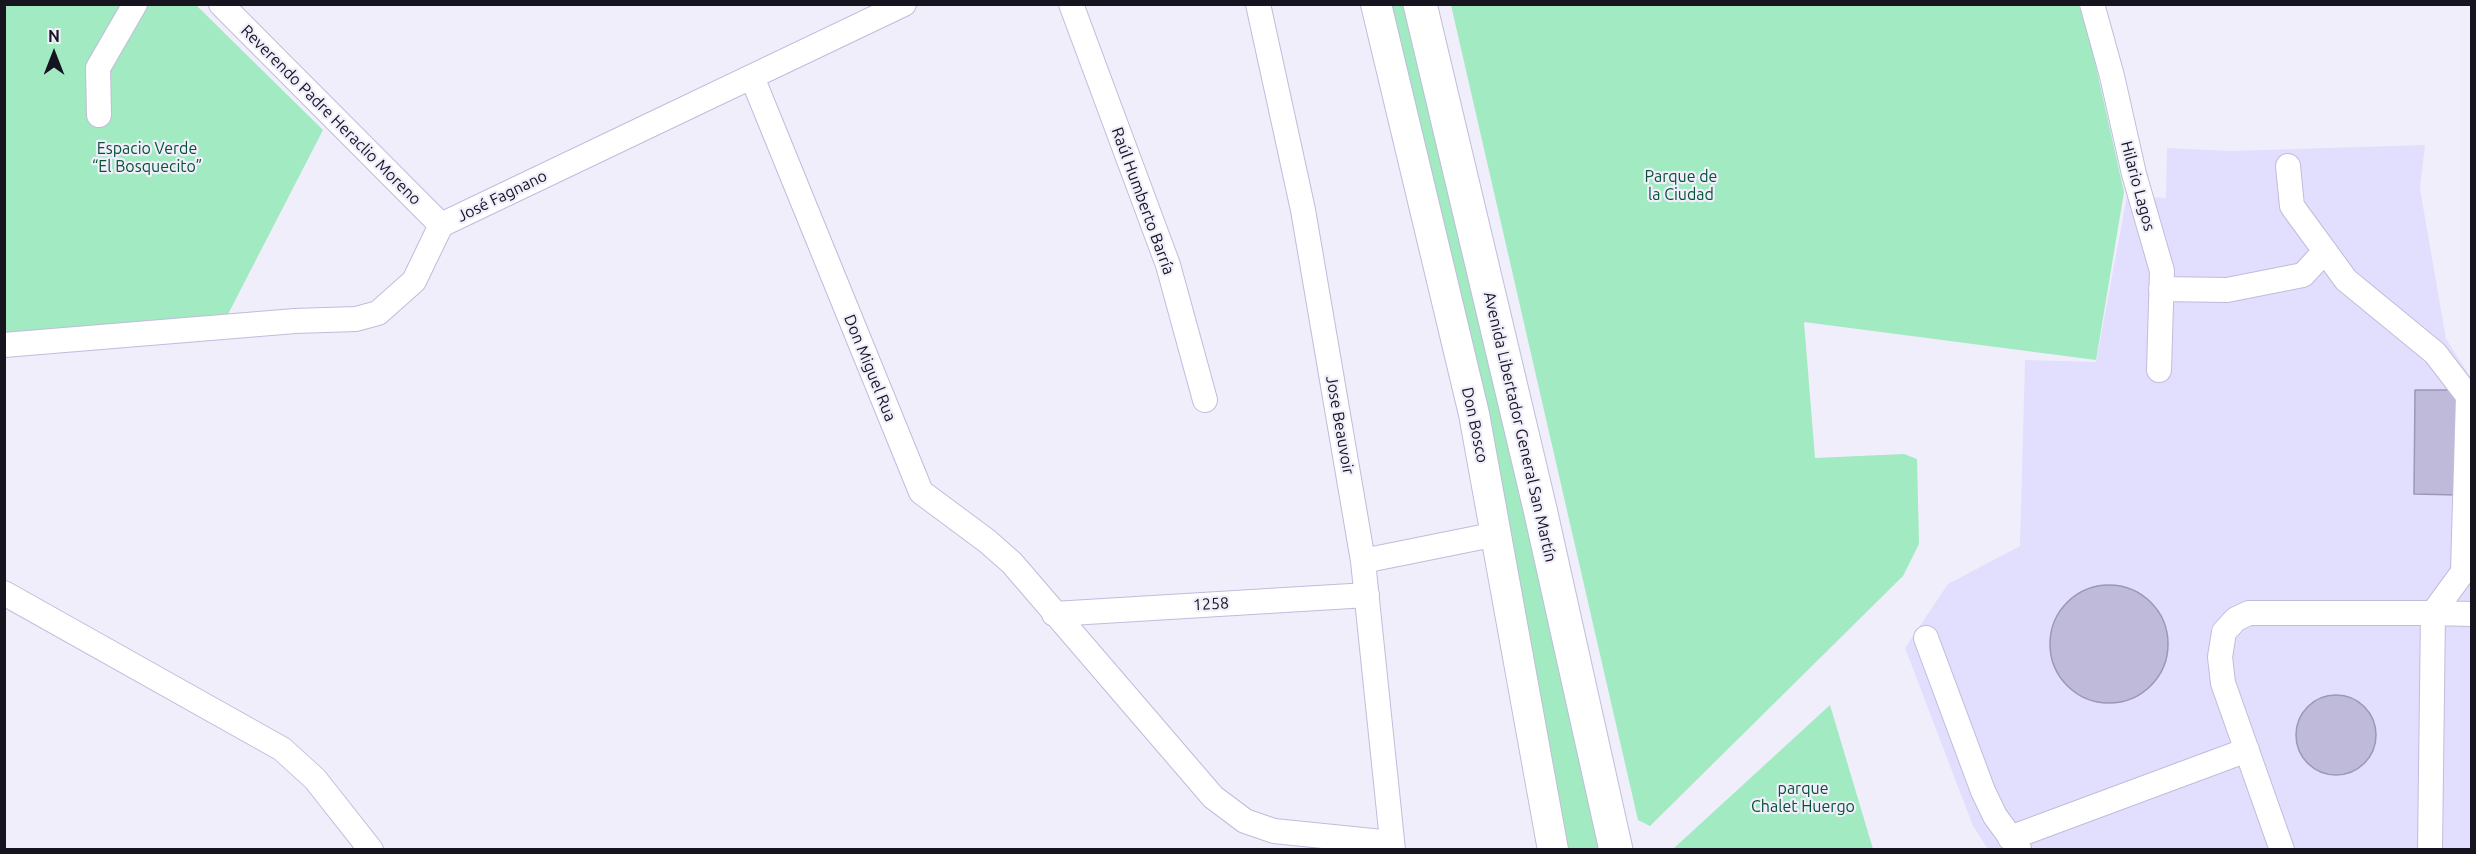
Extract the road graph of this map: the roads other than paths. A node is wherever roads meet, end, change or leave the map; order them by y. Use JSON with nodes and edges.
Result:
{"nodes":[{"id":1,"x":135,"y":4,"type":"edge"},
{"id":2,"x":221,"y":4,"type":"edge"},
{"id":3,"x":904,"y":4,"type":"edge"},
{"id":4,"x":1071,"y":4,"type":"edge"},
{"id":5,"x":1258,"y":4,"type":"edge"},
{"id":6,"x":1377,"y":4,"type":"edge"},
{"id":7,"x":1420,"y":4,"type":"edge"},
{"id":8,"x":1439,"y":4,"type":"edge"},
{"id":9,"x":2093,"y":5,"type":"edge"},
{"id":10,"x":752,"y":77,"type":"junction"},
{"id":11,"x":99,"y":115,"type":"dead end"},
{"id":12,"x":2288,"y":166,"type":"dead end"},
{"id":13,"x":441,"y":225,"type":"junction"},
{"id":14,"x":2325,"y":251,"type":"junction"},
{"id":15,"x":2161,"y":289,"type":"junction"},
{"id":16,"x":4,"y":345,"type":"edge"},
{"id":17,"x":2159,"y":370,"type":"dead end"},
{"id":18,"x":1205,"y":400,"type":"dead end"},
{"id":19,"x":1497,"y":534,"type":"junction"},
{"id":20,"x":1363,"y":561,"type":"junction"},
{"id":21,"x":4,"y":593,"type":"edge"},
{"id":22,"x":1367,"y":595,"type":"junction"},
{"id":23,"x":2433,"y":613,"type":"junction"},
{"id":24,"x":1054,"y":614,"type":"junction"},
{"id":25,"x":2472,"y":614,"type":"edge"},
{"id":26,"x":1926,"y":639,"type":"dead end"},
{"id":27,"x":2247,"y":750,"type":"junction"},
{"id":28,"x":2015,"y":843,"type":"edge"},
{"id":29,"x":1392,"y":846,"type":"edge"},
{"id":30,"x":371,"y":849,"type":"edge"},
{"id":31,"x":1553,"y":849,"type":"edge"},
{"id":32,"x":1616,"y":849,"type":"edge"},
{"id":33,"x":1634,"y":849,"type":"edge"},
{"id":34,"x":2282,"y":849,"type":"edge"},
{"id":35,"x":2430,"y":849,"type":"edge"}],
"edges":[{"from":1,"to":11,"type":"street"},
{"from":2,"to":13,"type":"street","name":"Reverendo Padre Heraclio Moreno"},
{"from":3,"to":10,"type":"street","name":"José Fagnano"},
{"from":4,"to":18,"type":"street","name":"Raúl Humberto Barría"},
{"from":5,"to":20,"type":"street","name":"Jose Beauvoir"},
{"from":6,"to":19,"type":"main road","name":"Don Bosco"},
{"from":7,"to":32,"type":"highway","name":"Avenida Libertador General San Martín"},
{"from":8,"to":33,"type":"highway","name":"Avenida Libertador General San Martín"},
{"from":9,"to":15,"type":"street","name":"Hilario Lagos"},
{"from":10,"to":13,"type":"street","name":"José Fagnano"},
{"from":10,"to":24,"type":"street","name":"Don Miguel Rua"},
{"from":12,"to":14,"type":"street"},
{"from":13,"to":16,"type":"street","name":"José Fagnano"},
{"from":14,"to":15,"type":"street"},
{"from":14,"to":23,"type":"street"},
{"from":15,"to":17,"type":"street","name":"Hilario Lagos"},
{"from":19,"to":20,"type":"street"},
{"from":19,"to":31,"type":"main road","name":"Don Bosco"},
{"from":20,"to":22,"type":"street","name":"Jose Beauvoir"},
{"from":21,"to":30,"type":"street"},
{"from":22,"to":24,"type":"street","name":"1258"},
{"from":22,"to":29,"type":"street","name":"Jose Beauvoir"},
{"from":23,"to":25,"type":"street"},
{"from":23,"to":27,"type":"street"},
{"from":23,"to":35,"type":"street"},
{"from":24,"to":29,"type":"street","name":"Don Miguel Rua"},
{"from":26,"to":28,"type":"street"},
{"from":27,"to":28,"type":"street"},
{"from":27,"to":34,"type":"street"}]}
